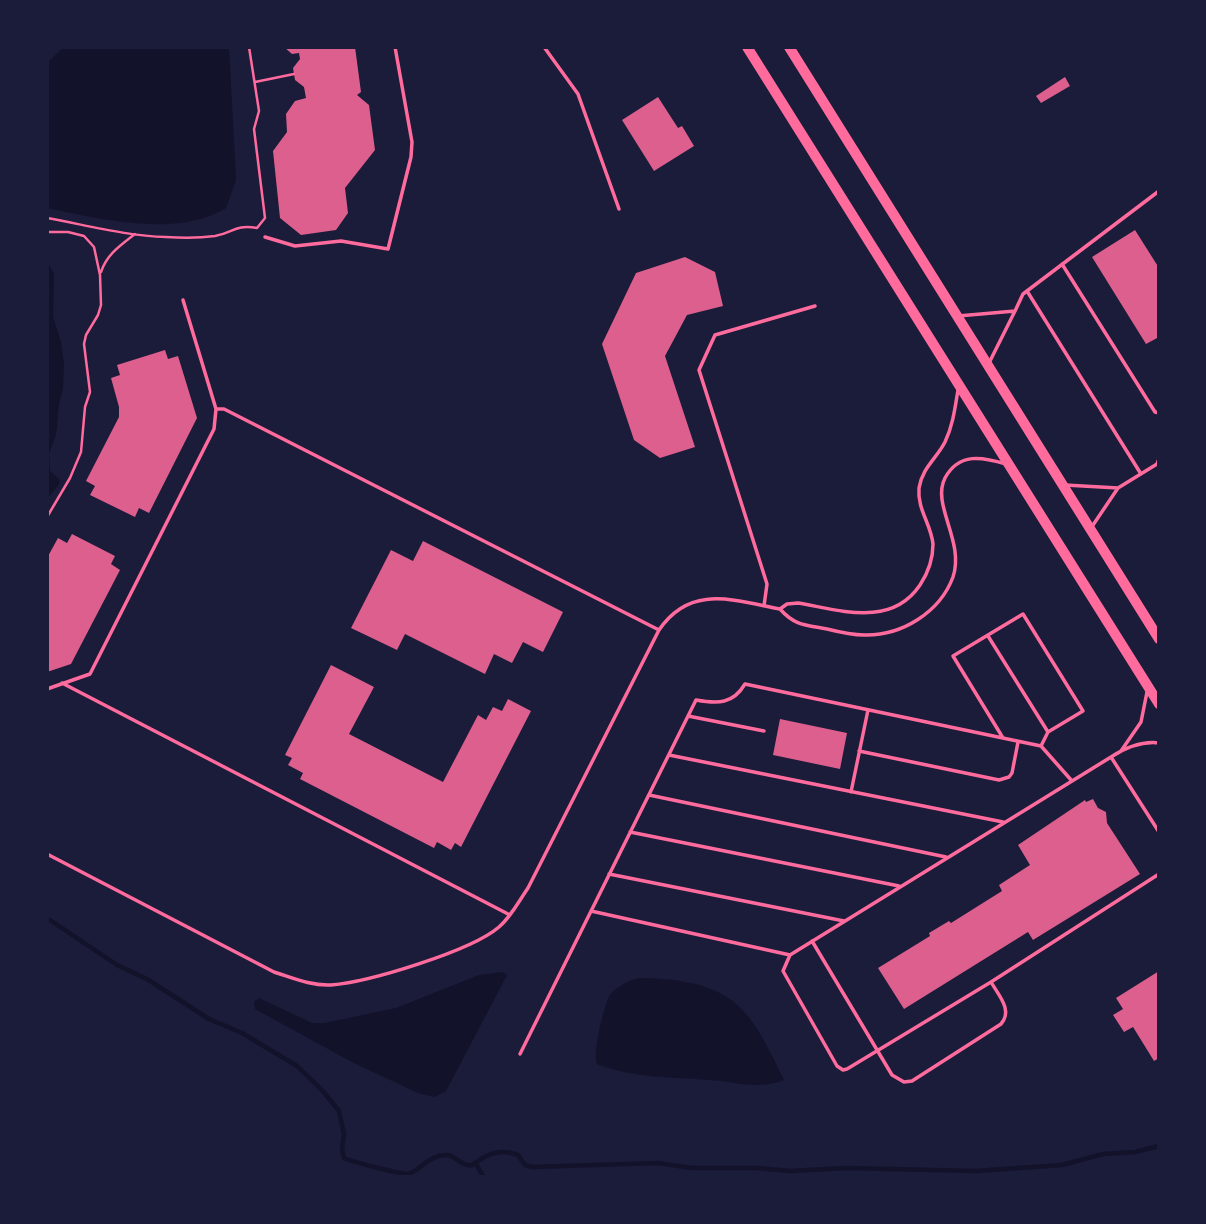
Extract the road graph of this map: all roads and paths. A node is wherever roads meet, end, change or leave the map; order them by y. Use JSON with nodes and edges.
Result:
{"nodes":[{"id":1,"x":249,"y":47,"type":"edge"},
{"id":2,"x":395,"y":47,"type":"edge"},
{"id":3,"x":544,"y":47,"type":"edge"},
{"id":4,"x":747,"y":47,"type":"edge"},
{"id":5,"x":789,"y":47,"type":"edge"},
{"id":6,"x":294,"y":74,"type":"dead end"},
{"id":7,"x":255,"y":82,"type":"junction"},
{"id":8,"x":1158,"y":192,"type":"edge"},
{"id":9,"x":619,"y":209,"type":"dead end"},
{"id":10,"x":47,"y":218,"type":"edge"},
{"id":11,"x":47,"y":232,"type":"edge"},
{"id":12,"x":135,"y":234,"type":"junction"},
{"id":13,"x":265,"y":237,"type":"dead end"},
{"id":14,"x":1062,"y":264,"type":"junction"},
{"id":15,"x":100,"y":275,"type":"junction"},
{"id":16,"x":1027,"y":291,"type":"junction"},
{"id":17,"x":183,"y":300,"type":"dead end"},
{"id":18,"x":815,"y":306,"type":"dead end"},
{"id":19,"x":1015,"y":311,"type":"junction"},
{"id":20,"x":957,"y":316,"type":"junction"},
{"id":21,"x":988,"y":365,"type":"junction"},
{"id":22,"x":958,"y":384,"type":"junction"},
{"id":23,"x":216,"y":409,"type":"junction"},
{"id":24,"x":1159,"y":413,"type":"edge"},
{"id":25,"x":1159,"y":458,"type":"edge"},
{"id":26,"x":1008,"y":465,"type":"junction"},
{"id":27,"x":1141,"y":474,"type":"junction"},
{"id":28,"x":1062,"y":485,"type":"junction"},
{"id":29,"x":1118,"y":488,"type":"junction"},
{"id":30,"x":47,"y":517,"type":"edge"},
{"id":31,"x":1090,"y":529,"type":"junction"},
{"id":32,"x":764,"y":606,"type":"junction"},
{"id":33,"x":780,"y":609,"type":"junction"},
{"id":34,"x":659,"y":630,"type":"junction"},
{"id":35,"x":988,"y":635,"type":"junction"},
{"id":36,"x":1159,"y":639,"type":"edge"},
{"id":37,"x":62,"y":683,"type":"junction"},
{"id":38,"x":1148,"y":686,"type":"junction"},
{"id":39,"x":47,"y":689,"type":"edge"},
{"id":40,"x":1159,"y":704,"type":"edge"},
{"id":41,"x":868,"y":710,"type":"junction"},
{"id":42,"x":688,"y":716,"type":"junction"},
{"id":43,"x":764,"y":731,"type":"dead end"},
{"id":44,"x":1048,"y":732,"type":"junction"},
{"id":45,"x":1003,"y":738,"type":"junction"},
{"id":46,"x":1018,"y":742,"type":"junction"},
{"id":47,"x":1159,"y":743,"type":"edge"},
{"id":48,"x":1041,"y":747,"type":"junction"},
{"id":49,"x":859,"y":751,"type":"junction"},
{"id":50,"x":1121,"y":751,"type":"junction"},
{"id":51,"x":669,"y":755,"type":"junction"},
{"id":52,"x":1111,"y":757,"type":"junction"},
{"id":53,"x":1072,"y":781,"type":"junction"},
{"id":54,"x":851,"y":792,"type":"junction"},
{"id":55,"x":649,"y":795,"type":"junction"},
{"id":56,"x":1004,"y":822,"type":"junction"},
{"id":57,"x":630,"y":832,"type":"junction"},
{"id":58,"x":1159,"y":832,"type":"edge"},
{"id":59,"x":47,"y":854,"type":"edge"},
{"id":60,"x":948,"y":857,"type":"junction"},
{"id":61,"x":610,"y":874,"type":"junction"},
{"id":62,"x":1159,"y":874,"type":"edge"},
{"id":63,"x":901,"y":886,"type":"junction"},
{"id":64,"x":591,"y":911,"type":"junction"},
{"id":65,"x":510,"y":915,"type":"junction"},
{"id":66,"x":844,"y":921,"type":"junction"},
{"id":67,"x":811,"y":941,"type":"junction"},
{"id":68,"x":789,"y":955,"type":"junction"},
{"id":69,"x":990,"y":982,"type":"junction"},
{"id":70,"x":878,"y":1052,"type":"junction"},
{"id":71,"x":520,"y":1054,"type":"dead end"}],
"edges":[{"from":1,"to":7,"type":"path"},
{"from":2,"to":13,"type":"lane"},
{"from":3,"to":9,"type":"lane"},
{"from":4,"to":22,"type":"highway"},
{"from":5,"to":20,"type":"highway"},
{"from":6,"to":7,"type":"path"},
{"from":7,"to":12,"type":"path"},
{"from":8,"to":14,"type":"lane"},
{"from":10,"to":12,"type":"path"},
{"from":11,"to":15,"type":"path"},
{"from":12,"to":15,"type":"path"},
{"from":14,"to":16,"type":"lane"},
{"from":14,"to":24,"type":"lane"},
{"from":15,"to":30,"type":"path"},
{"from":16,"to":19,"type":"lane"},
{"from":16,"to":27,"type":"lane"},
{"from":17,"to":23,"type":"lane"},
{"from":18,"to":32,"type":"lane"},
{"from":19,"to":20,"type":"lane"},
{"from":19,"to":21,"type":"lane"},
{"from":20,"to":21,"type":"highway"},
{"from":21,"to":28,"type":"highway"},
{"from":22,"to":26,"type":"highway"},
{"from":22,"to":33,"type":"lane"},
{"from":23,"to":34,"type":"lane"},
{"from":23,"to":37,"type":"lane"},
{"from":25,"to":27,"type":"lane"},
{"from":26,"to":33,"type":"lane"},
{"from":26,"to":38,"type":"highway"},
{"from":27,"to":29,"type":"lane"},
{"from":28,"to":29,"type":"lane"},
{"from":28,"to":31,"type":"highway"},
{"from":29,"to":31,"type":"lane"},
{"from":31,"to":36,"type":"highway"},
{"from":32,"to":33,"type":"lane"},
{"from":32,"to":34,"type":"lane"},
{"from":34,"to":65,"type":"lane"},
{"from":35,"to":44,"type":"lane"},
{"from":35,"to":44,"type":"lane"},
{"from":35,"to":45,"type":"lane"},
{"from":37,"to":39,"type":"lane"},
{"from":37,"to":65,"type":"lane"},
{"from":38,"to":40,"type":"highway"},
{"from":38,"to":50,"type":"lane"},
{"from":41,"to":42,"type":"lane"},
{"from":41,"to":45,"type":"lane"},
{"from":41,"to":49,"type":"lane"},
{"from":42,"to":43,"type":"lane"},
{"from":42,"to":51,"type":"lane"},
{"from":44,"to":48,"type":"lane"},
{"from":45,"to":46,"type":"lane"},
{"from":46,"to":48,"type":"lane"},
{"from":46,"to":49,"type":"lane"},
{"from":47,"to":50,"type":"lane"},
{"from":48,"to":53,"type":"lane"},
{"from":49,"to":54,"type":"lane"},
{"from":50,"to":52,"type":"lane"},
{"from":51,"to":54,"type":"lane"},
{"from":51,"to":55,"type":"lane"},
{"from":52,"to":53,"type":"lane"},
{"from":52,"to":58,"type":"lane"},
{"from":53,"to":56,"type":"lane"},
{"from":54,"to":56,"type":"lane"},
{"from":55,"to":57,"type":"lane"},
{"from":55,"to":60,"type":"lane"},
{"from":56,"to":60,"type":"lane"},
{"from":57,"to":61,"type":"lane"},
{"from":57,"to":63,"type":"lane"},
{"from":59,"to":65,"type":"lane"},
{"from":60,"to":63,"type":"lane"},
{"from":61,"to":64,"type":"lane"},
{"from":61,"to":66,"type":"lane"},
{"from":62,"to":69,"type":"lane"},
{"from":63,"to":66,"type":"lane"},
{"from":64,"to":68,"type":"lane"},
{"from":64,"to":71,"type":"lane"},
{"from":66,"to":67,"type":"lane"},
{"from":67,"to":68,"type":"lane"},
{"from":67,"to":70,"type":"lane"},
{"from":68,"to":70,"type":"lane"},
{"from":69,"to":70,"type":"lane"},
{"from":69,"to":70,"type":"lane"}]}
